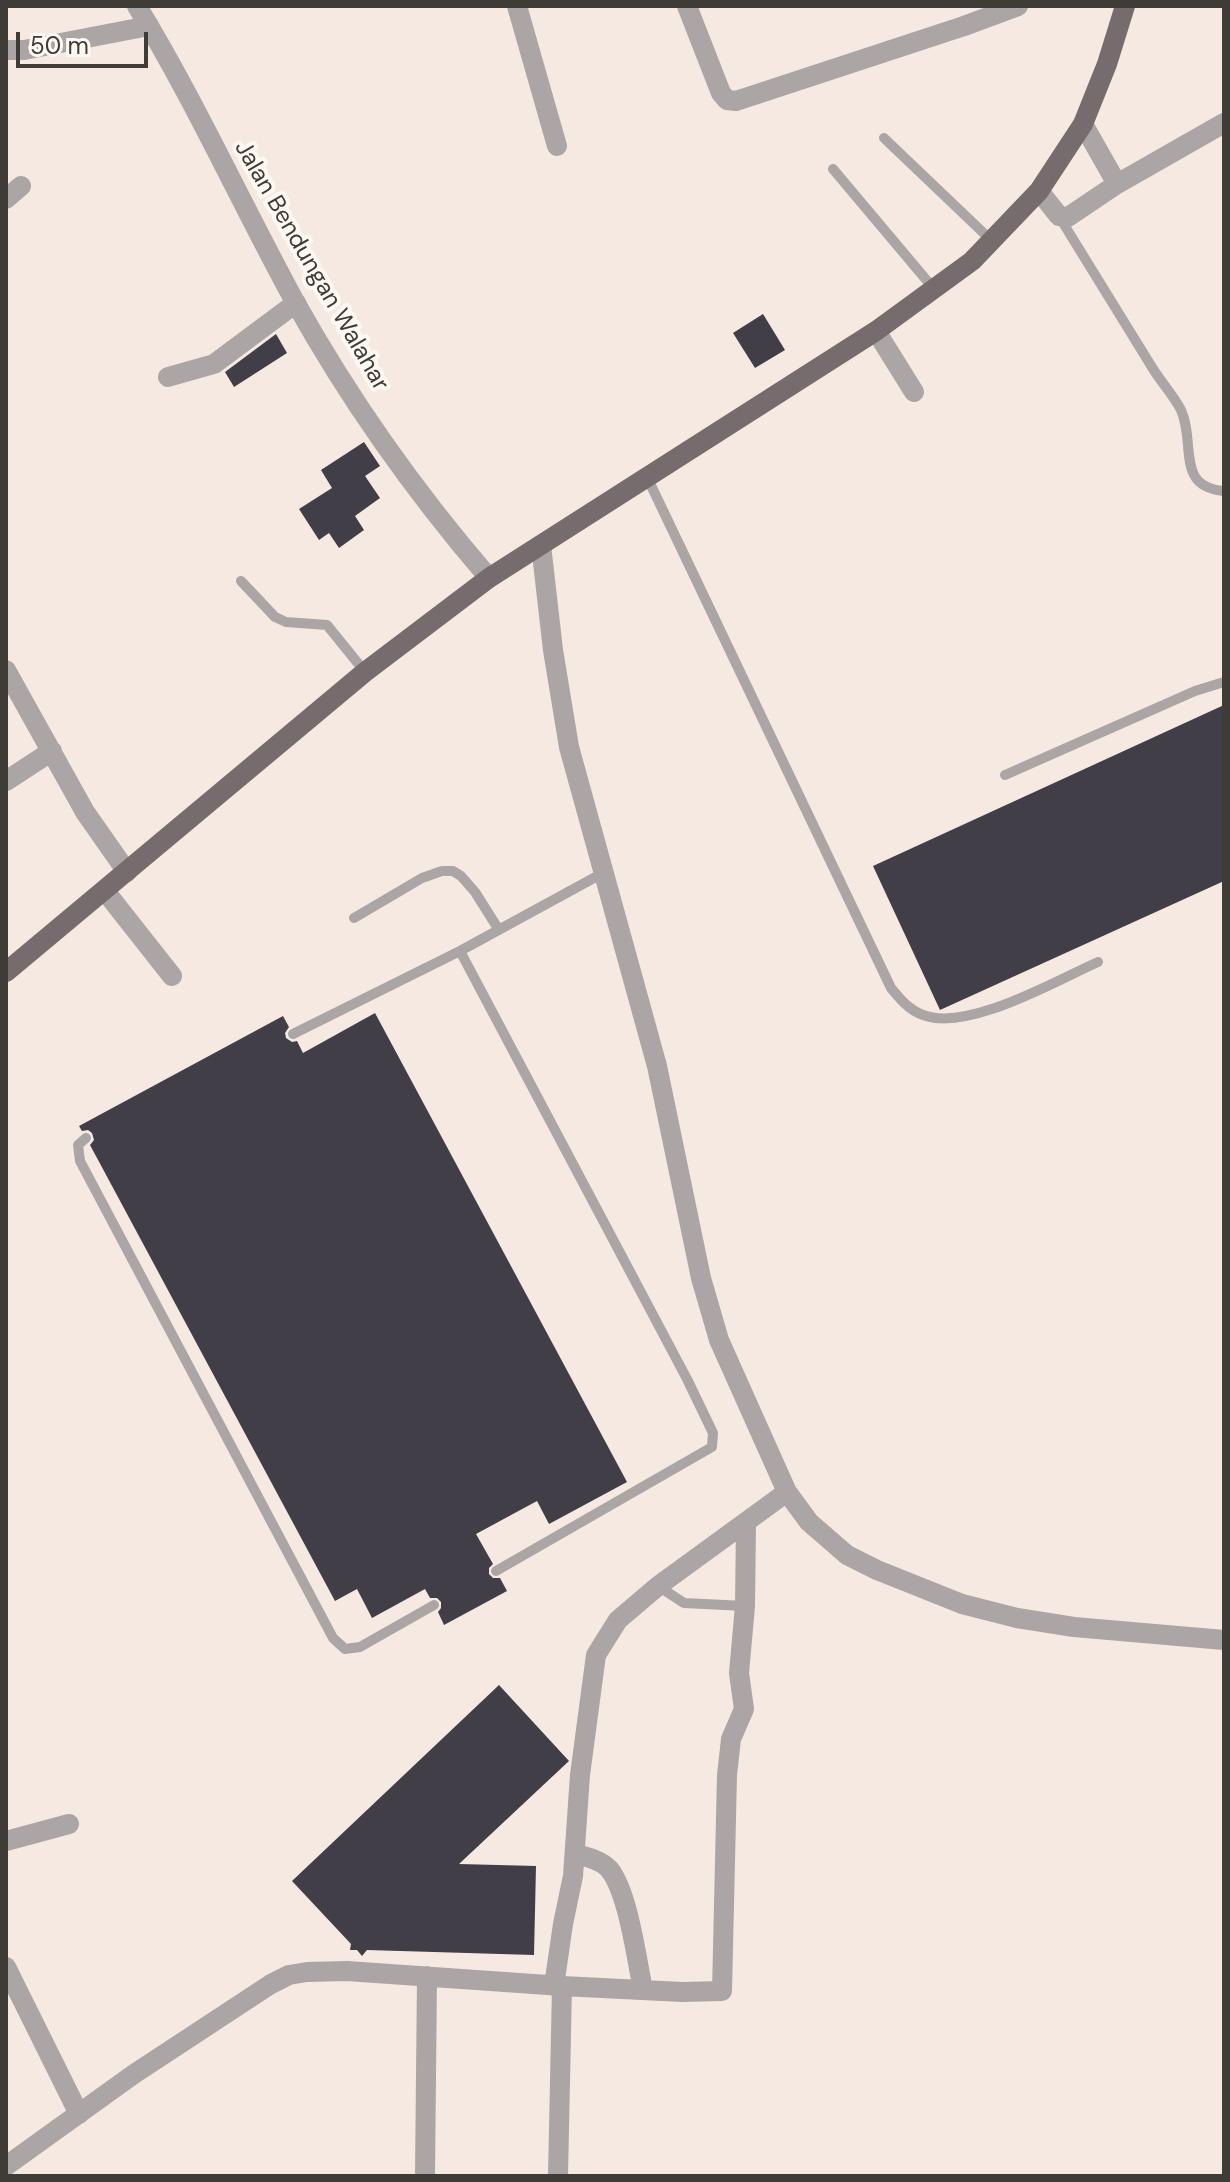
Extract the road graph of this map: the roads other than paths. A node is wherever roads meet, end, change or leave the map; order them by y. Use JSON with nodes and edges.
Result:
{"nodes":[{"id":1,"x":137,"y":6,"type":"edge"},
{"id":2,"x":517,"y":6,"type":"edge"},
{"id":3,"x":687,"y":6,"type":"edge"},
{"id":4,"x":1018,"y":6,"type":"edge"},
{"id":5,"x":1125,"y":6,"type":"edge"},
{"id":6,"x":149,"y":26,"type":"junction"},
{"id":7,"x":6,"y":50,"type":"edge"},
{"id":8,"x":1224,"y":123,"type":"edge"},
{"id":9,"x":1083,"y":124,"type":"junction"},
{"id":10,"x":884,"y":138,"type":"dead end"},
{"id":11,"x":557,"y":146,"type":"dead end"},
{"id":12,"x":833,"y":169,"type":"dead end"},
{"id":13,"x":1117,"y":184,"type":"junction"},
{"id":14,"x":1039,"y":191,"type":"junction"},
{"id":15,"x":1059,"y":216,"type":"junction"},
{"id":16,"x":993,"y":242,"type":"junction"},
{"id":17,"x":934,"y":289,"type":"junction"},
{"id":18,"x":296,"y":303,"type":"junction"},
{"id":19,"x":876,"y":331,"type":"junction"},
{"id":20,"x":168,"y":377,"type":"dead end"},
{"id":21,"x":914,"y":392,"type":"dead end"},
{"id":22,"x":647,"y":477,"type":"junction"},
{"id":23,"x":1224,"y":491,"type":"edge"},
{"id":24,"x":541,"y":545,"type":"junction"},
{"id":25,"x":489,"y":578,"type":"junction"},
{"id":26,"x":241,"y":581,"type":"dead end"},
{"id":27,"x":6,"y":670,"type":"edge"},
{"id":28,"x":365,"y":672,"type":"junction"},
{"id":29,"x":1224,"y":682,"type":"edge"},
{"id":30,"x":52,"y":751,"type":"junction"},
{"id":31,"x":1005,"y":775,"type":"dead end"},
{"id":32,"x":6,"y":781,"type":"edge"},
{"id":33,"x":127,"y":872,"type":"junction"},
{"id":34,"x":603,"y":873,"type":"junction"},
{"id":35,"x":105,"y":891,"type":"junction"},
{"id":36,"x":354,"y":918,"type":"dead end"},
{"id":37,"x":499,"y":930,"type":"junction"},
{"id":38,"x":460,"y":951,"type":"junction"},
{"id":39,"x":1098,"y":962,"type":"dead end"},
{"id":40,"x":6,"y":972,"type":"edge"},
{"id":41,"x":172,"y":976,"type":"dead end"},
{"id":42,"x":293,"y":1034,"type":"dead end"},
{"id":43,"x":86,"y":1138,"type":"dead end"},
{"id":44,"x":787,"y":1492,"type":"junction"},
{"id":45,"x":746,"y":1523,"type":"junction"},
{"id":46,"x":496,"y":1571,"type":"dead end"},
{"id":47,"x":658,"y":1586,"type":"junction"},
{"id":48,"x":434,"y":1605,"type":"dead end"},
{"id":49,"x":745,"y":1606,"type":"junction"},
{"id":50,"x":1224,"y":1640,"type":"edge"},
{"id":51,"x":69,"y":1824,"type":"dead end"},
{"id":52,"x":6,"y":1841,"type":"edge"},
{"id":53,"x":575,"y":1854,"type":"junction"},
{"id":54,"x":6,"y":1967,"type":"edge"},
{"id":55,"x":427,"y":1976,"type":"junction"},
{"id":56,"x":558,"y":1986,"type":"junction"},
{"id":57,"x":643,"y":1990,"type":"junction"},
{"id":58,"x":79,"y":2114,"type":"junction"},
{"id":59,"x":6,"y":2166,"type":"edge"},
{"id":60,"x":425,"y":2176,"type":"edge"},
{"id":61,"x":558,"y":2176,"type":"edge"}],
"edges":[{"from":1,"to":6,"type":"street","name":"Jalan Bendungan Walahar"},
{"from":2,"to":11,"type":"street"},
{"from":3,"to":4,"type":"street"},
{"from":5,"to":9,"type":"main road"},
{"from":6,"to":7,"type":"street"},
{"from":6,"to":18,"type":"street","name":"Jalan Bendungan Walahar"},
{"from":8,"to":13,"type":"street"},
{"from":9,"to":13,"type":"street"},
{"from":9,"to":14,"type":"main road"},
{"from":10,"to":16,"type":"lane"},
{"from":12,"to":17,"type":"lane"},
{"from":13,"to":15,"type":"street"},
{"from":14,"to":15,"type":"street"},
{"from":14,"to":16,"type":"main road"},
{"from":15,"to":23,"type":"lane"},
{"from":16,"to":17,"type":"main road"},
{"from":17,"to":19,"type":"main road"},
{"from":18,"to":20,"type":"street"},
{"from":18,"to":25,"type":"street","name":"Jalan Bendungan Walahar"},
{"from":19,"to":21,"type":"street"},
{"from":19,"to":22,"type":"main road"},
{"from":22,"to":24,"type":"main road"},
{"from":22,"to":39,"type":"lane"},
{"from":24,"to":25,"type":"main road"},
{"from":24,"to":34,"type":"street"},
{"from":25,"to":28,"type":"main road"},
{"from":26,"to":28,"type":"lane"},
{"from":27,"to":30,"type":"street"},
{"from":28,"to":33,"type":"main road"},
{"from":29,"to":31,"type":"lane"},
{"from":30,"to":32,"type":"street"},
{"from":30,"to":33,"type":"street"},
{"from":33,"to":35,"type":"main road"},
{"from":34,"to":37,"type":"lane"},
{"from":34,"to":44,"type":"street"},
{"from":35,"to":40,"type":"main road"},
{"from":35,"to":41,"type":"street"},
{"from":36,"to":37,"type":"lane"},
{"from":37,"to":38,"type":"lane"},
{"from":38,"to":42,"type":"lane"},
{"from":38,"to":46,"type":"lane"},
{"from":43,"to":48,"type":"lane"},
{"from":44,"to":45,"type":"street"},
{"from":44,"to":50,"type":"street"},
{"from":45,"to":47,"type":"street"},
{"from":45,"to":49,"type":"street"},
{"from":47,"to":49,"type":"lane"},
{"from":47,"to":53,"type":"street"},
{"from":49,"to":57,"type":"street"},
{"from":51,"to":52,"type":"street"},
{"from":53,"to":56,"type":"street"},
{"from":53,"to":57,"type":"street"},
{"from":54,"to":58,"type":"street"},
{"from":55,"to":56,"type":"street"},
{"from":55,"to":58,"type":"street"},
{"from":55,"to":60,"type":"street"},
{"from":56,"to":57,"type":"street"},
{"from":56,"to":61,"type":"street"},
{"from":58,"to":59,"type":"street"}]}
